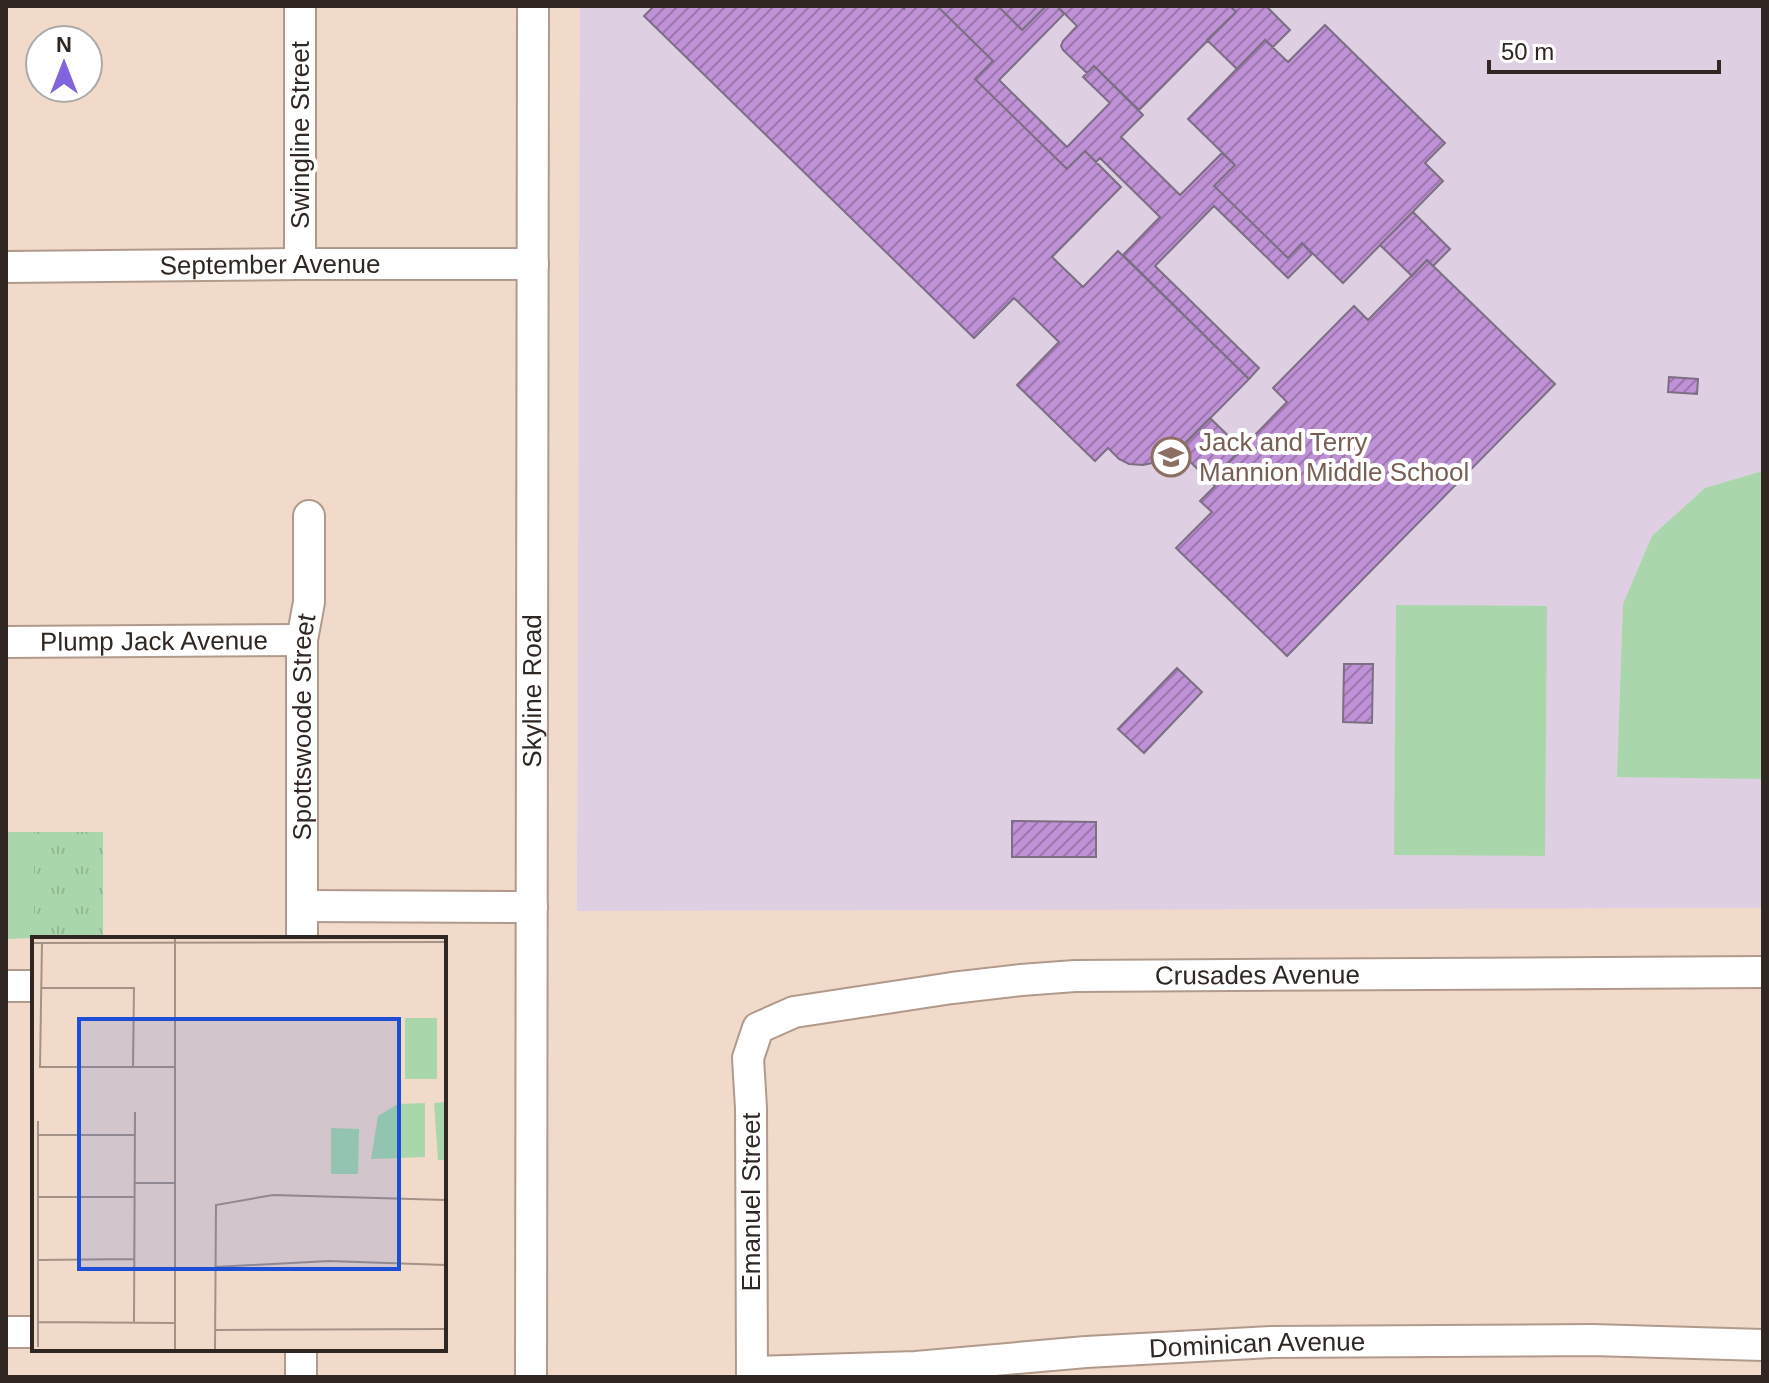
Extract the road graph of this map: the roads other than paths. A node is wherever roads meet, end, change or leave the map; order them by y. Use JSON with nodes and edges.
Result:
{"nodes":[{"id":1,"x":300,"y":6,"type":"edge"},
{"id":2,"x":533,"y":6,"type":"edge"},
{"id":3,"x":300,"y":264,"type":"junction"},
{"id":4,"x":533,"y":264,"type":"junction"},
{"id":5,"x":6,"y":267,"type":"edge"},
{"id":6,"x":309,"y":516,"type":"dead end"},
{"id":7,"x":302,"y":640,"type":"junction"},
{"id":8,"x":6,"y":642,"type":"edge"},
{"id":9,"x":302,"y":906,"type":"junction"},
{"id":10,"x":532,"y":907,"type":"junction"},
{"id":11,"x":302,"y":937,"type":"edge"},
{"id":12,"x":1763,"y":972,"type":"edge"},
{"id":13,"x":6,"y":986,"type":"edge"},
{"id":14,"x":32,"y":986,"type":"edge"},
{"id":15,"x":758,"y":1028,"type":"joint"},
{"id":16,"x":6,"y":1332,"type":"edge"},
{"id":17,"x":32,"y":1332,"type":"edge"},
{"id":18,"x":1763,"y":1345,"type":"edge"},
{"id":19,"x":301,"y":1351,"type":"edge"},
{"id":20,"x":752,"y":1374,"type":"edge"},
{"id":21,"x":301,"y":1377,"type":"edge"},
{"id":22,"x":531,"y":1377,"type":"edge"}],
"edges":[{"from":1,"to":3,"type":"street","name":"Swingline Street"},
{"from":2,"to":4,"type":"street","name":"Skyline Road"},
{"from":3,"to":4,"type":"street","name":"September Avenue"},
{"from":3,"to":5,"type":"street","name":"September Avenue"},
{"from":4,"to":10,"type":"street","name":"Skyline Road"},
{"from":6,"to":7,"type":"street","name":"Spottswoode Street"},
{"from":7,"to":8,"type":"street","name":"Plump Jack Avenue"},
{"from":7,"to":9,"type":"street","name":"Spottswoode Street"},
{"from":9,"to":10,"type":"street"},
{"from":9,"to":11,"type":"street","name":"Spottswoode Street"},
{"from":10,"to":22,"type":"street","name":"Skyline Road"},
{"from":12,"to":15,"type":"street","name":"Crusades Avenue"},
{"from":13,"to":14,"type":"street"},
{"from":15,"to":20,"type":"street","name":"Emanuel Street"},
{"from":16,"to":17,"type":"street"},
{"from":18,"to":20,"type":"street","name":"Dominican Avenue"},
{"from":19,"to":21,"type":"street"}]}
